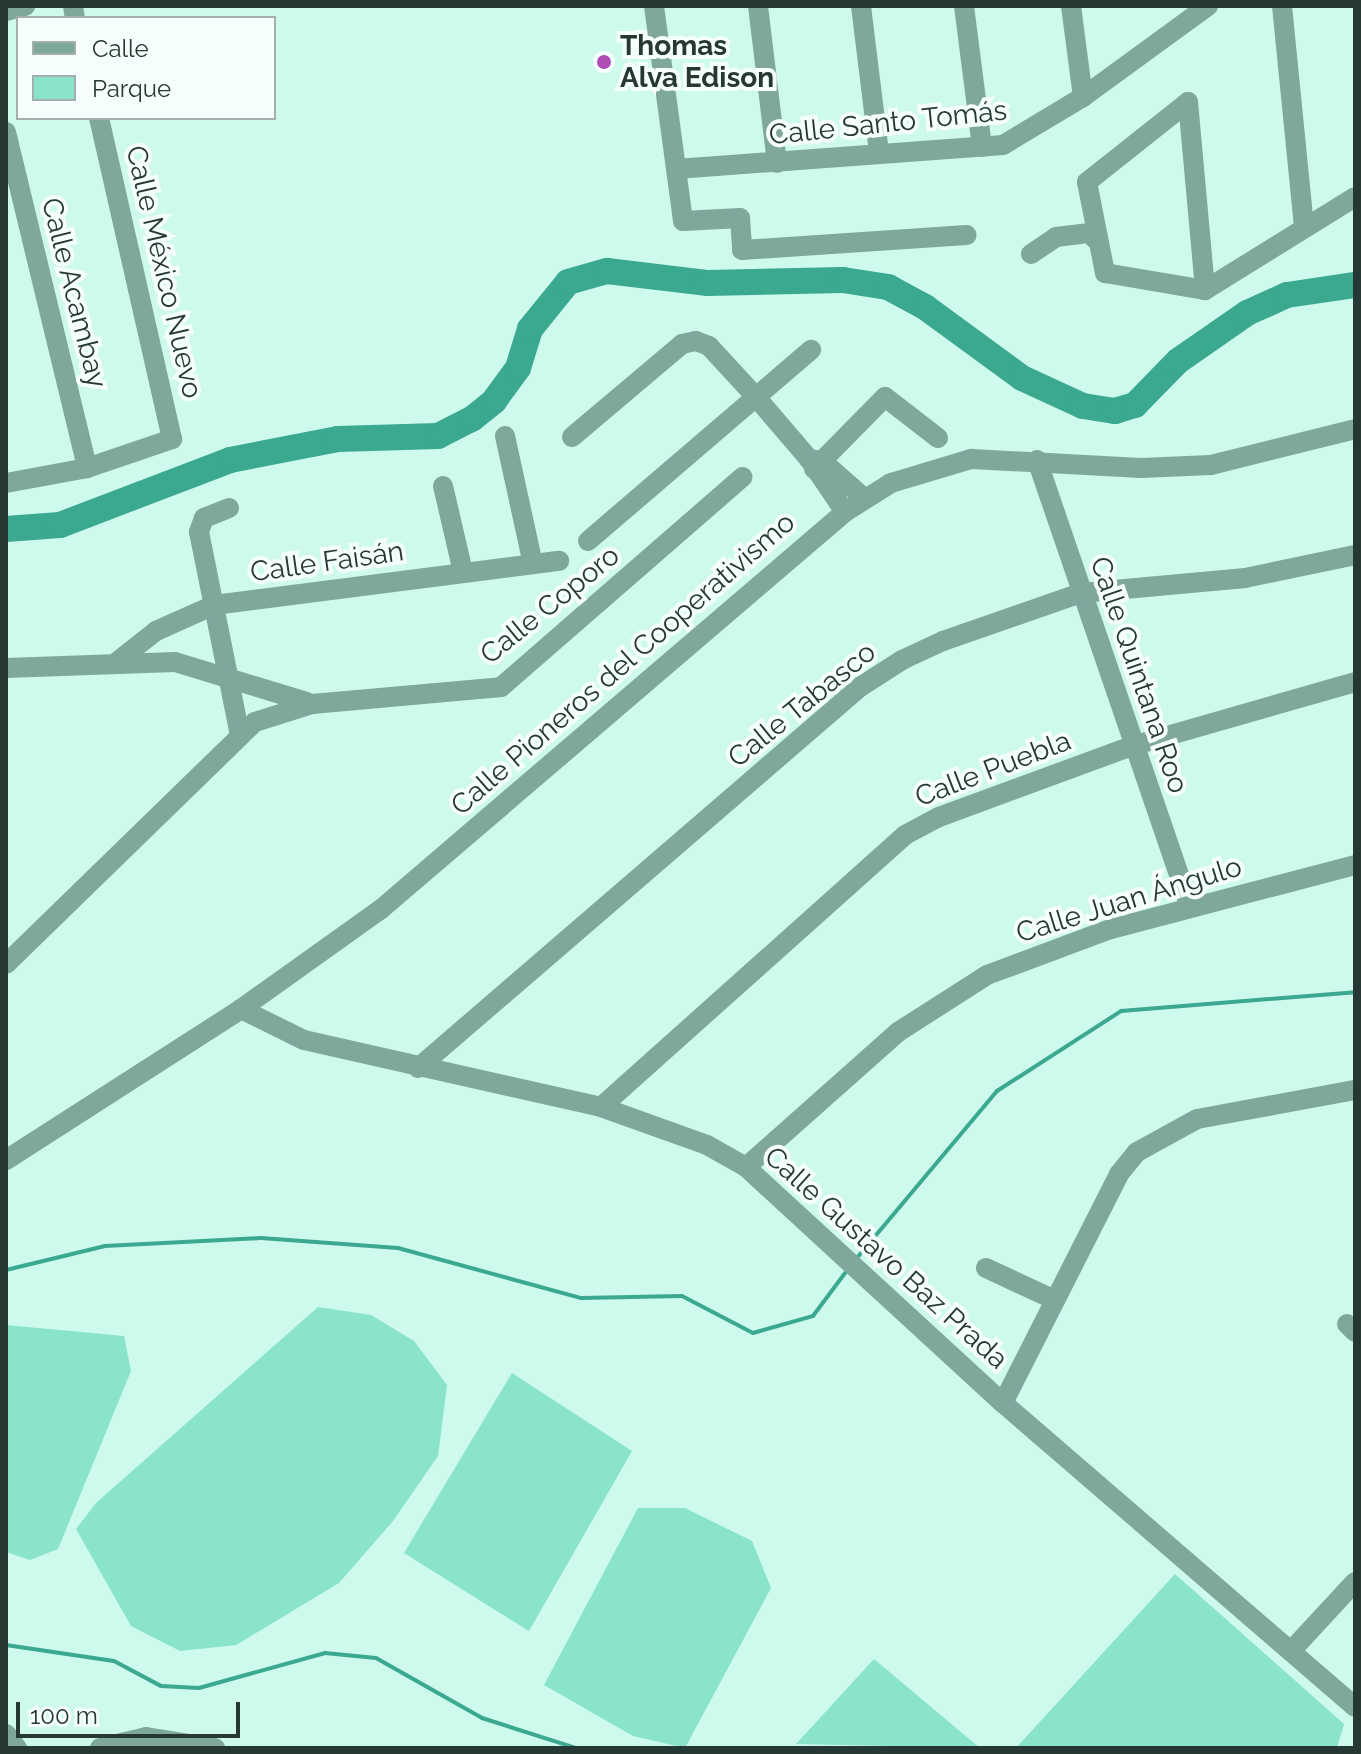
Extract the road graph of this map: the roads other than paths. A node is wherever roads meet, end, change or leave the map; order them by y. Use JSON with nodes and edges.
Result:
{"nodes":[{"id":1,"x":25,"y":6,"type":"edge"},
{"id":2,"x":654,"y":6,"type":"edge"},
{"id":3,"x":758,"y":6,"type":"edge"},
{"id":4,"x":861,"y":6,"type":"edge"},
{"id":5,"x":964,"y":6,"type":"edge"},
{"id":6,"x":1071,"y":6,"type":"edge"},
{"id":7,"x":1208,"y":6,"type":"edge"},
{"id":8,"x":1282,"y":6,"type":"edge"},
{"id":9,"x":6,"y":11,"type":"edge"},
{"id":10,"x":1180,"y":15,"type":"edge"},
{"id":11,"x":1083,"y":97,"type":"junction"},
{"id":12,"x":99,"y":120,"type":"edge"},
{"id":13,"x":6,"y":132,"type":"edge"},
{"id":14,"x":982,"y":147,"type":"junction"},
{"id":15,"x":879,"y":153,"type":"junction"},
{"id":16,"x":777,"y":163,"type":"junction"},
{"id":17,"x":676,"y":169,"type":"junction"},
{"id":18,"x":1355,"y":197,"type":"edge"},
{"id":19,"x":1092,"y":214,"type":"junction"},
{"id":20,"x":1304,"y":226,"type":"junction"},
{"id":21,"x":967,"y":235,"type":"dead end"},
{"id":22,"x":1056,"y":237,"type":"junction"},
{"id":23,"x":1095,"y":239,"type":"junction"},
{"id":24,"x":1031,"y":254,"type":"dead end"},
{"id":25,"x":1205,"y":290,"type":"junction"},
{"id":26,"x":811,"y":350,"type":"dead end"},
{"id":27,"x":756,"y":397,"type":"junction"},
{"id":28,"x":1355,"y":429,"type":"edge"},
{"id":29,"x":505,"y":436,"type":"dead end"},
{"id":30,"x":572,"y":437,"type":"dead end"},
{"id":31,"x":938,"y":438,"type":"dead end"},
{"id":32,"x":1037,"y":460,"type":"junction"},
{"id":33,"x":815,"y":463,"type":"junction"},
{"id":34,"x":87,"y":468,"type":"junction"},
{"id":35,"x":743,"y":477,"type":"dead end"},
{"id":36,"x":6,"y":483,"type":"edge"},
{"id":37,"x":443,"y":486,"type":"dead end"},
{"id":38,"x":864,"y":498,"type":"junction"},
{"id":39,"x":229,"y":508,"type":"dead end"},
{"id":40,"x":845,"y":512,"type":"junction"},
{"id":41,"x":588,"y":541,"type":"dead end"},
{"id":42,"x":1355,"y":555,"type":"edge"},
{"id":43,"x":559,"y":561,"type":"dead end"},
{"id":44,"x":533,"y":564,"type":"junction"},
{"id":45,"x":463,"y":572,"type":"junction"},
{"id":46,"x":1081,"y":593,"type":"junction"},
{"id":47,"x":214,"y":605,"type":"junction"},
{"id":48,"x":118,"y":661,"type":"junction"},
{"id":49,"x":6,"y":668,"type":"edge"},
{"id":50,"x":229,"y":678,"type":"junction"},
{"id":51,"x":1355,"y":682,"type":"edge"},
{"id":52,"x":312,"y":704,"type":"junction"},
{"id":53,"x":240,"y":736,"type":"junction"},
{"id":54,"x":1132,"y":746,"type":"junction"},
{"id":55,"x":1355,"y":865,"type":"edge"},
{"id":56,"x":1190,"y":908,"type":"junction"},
{"id":57,"x":6,"y":964,"type":"edge"},
{"id":58,"x":241,"y":1009,"type":"junction"},
{"id":59,"x":418,"y":1068,"type":"junction"},
{"id":60,"x":1355,"y":1090,"type":"edge"},
{"id":61,"x":601,"y":1107,"type":"junction"},
{"id":62,"x":6,"y":1160,"type":"edge"},
{"id":63,"x":746,"y":1167,"type":"junction"},
{"id":64,"x":986,"y":1268,"type":"dead end"},
{"id":65,"x":1055,"y":1300,"type":"junction"},
{"id":66,"x":1003,"y":1403,"type":"junction"},
{"id":67,"x":1355,"y":1582,"type":"edge"},
{"id":68,"x":1291,"y":1651,"type":"junction"},
{"id":69,"x":1355,"y":1707,"type":"edge"},
{"id":70,"x":6,"y":1734,"type":"edge"},
{"id":71,"x":17,"y":1748,"type":"edge"},
{"id":72,"x":100,"y":1748,"type":"edge"},
{"id":73,"x":215,"y":1748,"type":"edge"}],
"edges":[{"from":1,"to":9,"type":"street"},
{"from":2,"to":17,"type":"street"},
{"from":3,"to":16,"type":"street"},
{"from":4,"to":15,"type":"street"},
{"from":5,"to":14,"type":"street"},
{"from":6,"to":11,"type":"street"},
{"from":7,"to":10,"type":"street","name":"Calle Santo Tomás"},
{"from":8,"to":20,"type":"street"},
{"from":10,"to":11,"type":"street","name":"Calle Santo Tomás"},
{"from":11,"to":14,"type":"street","name":"Calle Santo Tomás"},
{"from":12,"to":34,"type":"street","name":"Calle México Nuevo"},
{"from":13,"to":34,"type":"street","name":"Calle Acambay"},
{"from":14,"to":15,"type":"street","name":"Calle Santo Tomás"},
{"from":15,"to":16,"type":"street","name":"Calle Santo Tomás"},
{"from":16,"to":17,"type":"street","name":"Calle Santo Tomás"},
{"from":17,"to":21,"type":"street"},
{"from":18,"to":20,"type":"street"},
{"from":19,"to":22,"type":"street"},
{"from":19,"to":23,"type":"street"},
{"from":19,"to":25,"type":"street"},
{"from":20,"to":25,"type":"street"},
{"from":22,"to":23,"type":"street"},
{"from":22,"to":24,"type":"street"},
{"from":23,"to":25,"type":"street"},
{"from":26,"to":27,"type":"street"},
{"from":27,"to":30,"type":"street"},
{"from":27,"to":33,"type":"street"},
{"from":27,"to":41,"type":"street"},
{"from":28,"to":32,"type":"street","name":"Calle Pioneros del Cooperativismo"},
{"from":29,"to":44,"type":"street"},
{"from":31,"to":33,"type":"street"},
{"from":32,"to":38,"type":"street","name":"Calle Pioneros del Cooperativismo"},
{"from":32,"to":46,"type":"street","name":"Calle Quintana Roo"},
{"from":33,"to":38,"type":"street"},
{"from":33,"to":40,"type":"street"},
{"from":34,"to":36,"type":"street"},
{"from":35,"to":52,"type":"street","name":"Calle Coporo"},
{"from":37,"to":45,"type":"street"},
{"from":38,"to":40,"type":"street","name":"Calle Pioneros del Cooperativismo"},
{"from":39,"to":47,"type":"street"},
{"from":40,"to":58,"type":"street","name":"Calle Pioneros del Cooperativismo"},
{"from":42,"to":46,"type":"street","name":"Calle Tabasco"},
{"from":43,"to":44,"type":"street","name":"Calle Faisán"},
{"from":44,"to":45,"type":"street","name":"Calle Faisán"},
{"from":45,"to":47,"type":"street","name":"Calle Faisán"},
{"from":46,"to":54,"type":"street","name":"Calle Quintana Roo"},
{"from":46,"to":59,"type":"street","name":"Calle Tabasco"},
{"from":47,"to":48,"type":"street","name":"Calle Faisán"},
{"from":47,"to":50,"type":"street"},
{"from":48,"to":49,"type":"street","name":"Calle Coporo"},
{"from":48,"to":50,"type":"street","name":"Calle Coporo"},
{"from":50,"to":52,"type":"street","name":"Calle Coporo"},
{"from":50,"to":53,"type":"street"},
{"from":51,"to":54,"type":"street","name":"Calle Puebla"},
{"from":52,"to":53,"type":"street","name":"Calle Coporo"},
{"from":53,"to":57,"type":"street","name":"Calle Coporo"},
{"from":54,"to":56,"type":"street","name":"Calle Quintana Roo"},
{"from":54,"to":61,"type":"street","name":"Calle Puebla"},
{"from":55,"to":56,"type":"street","name":"Calle Juan Ángulo"},
{"from":56,"to":63,"type":"street","name":"Calle Juan Ángulo"},
{"from":58,"to":59,"type":"street","name":"Calle Gustavo Baz Prada"},
{"from":58,"to":62,"type":"street","name":"Calle Pioneros del Cooperativismo"},
{"from":59,"to":61,"type":"street","name":"Calle Gustavo Baz Prada"},
{"from":60,"to":65,"type":"street"},
{"from":61,"to":63,"type":"street","name":"Calle Gustavo Baz Prada"},
{"from":63,"to":66,"type":"street","name":"Calle Gustavo Baz Prada"},
{"from":64,"to":65,"type":"street"},
{"from":65,"to":66,"type":"street"},
{"from":66,"to":68,"type":"street","name":"Calle Gustavo Baz Prada"},
{"from":67,"to":68,"type":"street"},
{"from":68,"to":69,"type":"street","name":"Calle Gustavo Baz Prada"},
{"from":70,"to":71,"type":"street"},
{"from":72,"to":73,"type":"street"}]}
